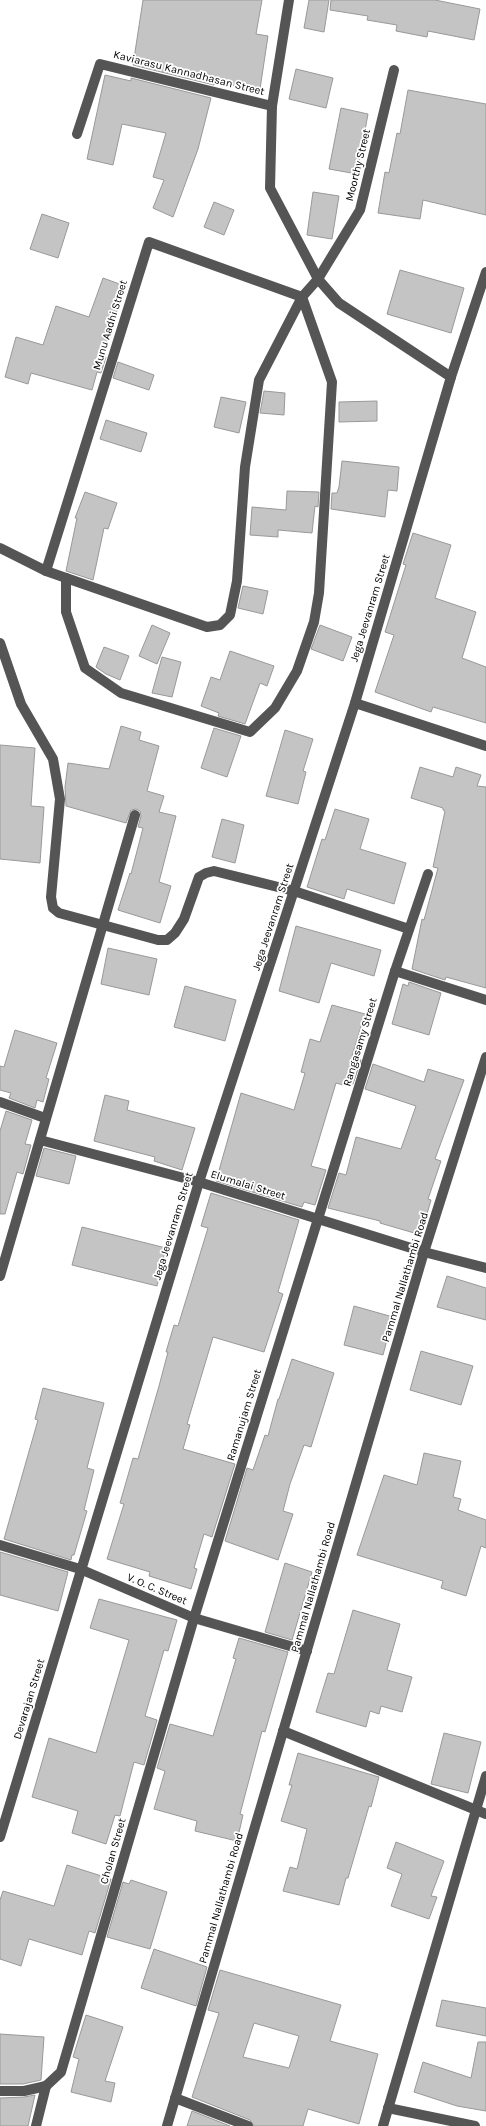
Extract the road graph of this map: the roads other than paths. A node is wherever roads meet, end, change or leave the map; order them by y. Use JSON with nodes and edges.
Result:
{"nodes":[{"id":1,"x":289,"y":0,"type":"edge"},
{"id":2,"x":394,"y":70,"type":"dead end"},
{"id":3,"x":272,"y":106,"type":"junction"},
{"id":4,"x":77,"y":134,"type":"dead end"},
{"id":5,"x":486,"y":272,"type":"edge"},
{"id":6,"x":318,"y":280,"type":"junction"},
{"id":7,"x":302,"y":297,"type":"junction"},
{"id":8,"x":452,"y":376,"type":"junction"},
{"id":9,"x":0,"y":548,"type":"edge"},
{"id":10,"x":46,"y":571,"type":"junction"},
{"id":11,"x":66,"y":578,"type":"junction"},
{"id":12,"x":0,"y":643,"type":"edge"},
{"id":13,"x":355,"y":703,"type":"junction"},
{"id":14,"x":486,"y":746,"type":"edge"},
{"id":15,"x":135,"y":815,"type":"dead end"},
{"id":16,"x":428,"y":874,"type":"dead end"},
{"id":17,"x":294,"y":891,"type":"junction"},
{"id":18,"x":102,"y":925,"type":"junction"},
{"id":19,"x":409,"y":929,"type":"junction"},
{"id":20,"x":395,"y":971,"type":"junction"},
{"id":21,"x":486,"y":1000,"type":"edge"},
{"id":22,"x":486,"y":1057,"type":"edge"},
{"id":23,"x":0,"y":1102,"type":"edge"},
{"id":24,"x":45,"y":1118,"type":"junction"},
{"id":25,"x":40,"y":1140,"type":"junction"},
{"id":26,"x":199,"y":1182,"type":"junction"},
{"id":27,"x":317,"y":1219,"type":"junction"},
{"id":28,"x":424,"y":1252,"type":"junction"},
{"id":29,"x":486,"y":1268,"type":"edge"},
{"id":30,"x":0,"y":1276,"type":"edge"},
{"id":31,"x":0,"y":1545,"type":"edge"},
{"id":32,"x":80,"y":1569,"type":"junction"},
{"id":33,"x":194,"y":1618,"type":"junction"},
{"id":34,"x":307,"y":1651,"type":"junction"},
{"id":35,"x":283,"y":1730,"type":"junction"},
{"id":36,"x":486,"y":1776,"type":"edge"},
{"id":37,"x":481,"y":1812,"type":"edge"},
{"id":38,"x":0,"y":1837,"type":"edge"},
{"id":39,"x":46,"y":2086,"type":"junction"},
{"id":40,"x":0,"y":2091,"type":"edge"},
{"id":41,"x":175,"y":2098,"type":"junction"},
{"id":42,"x":388,"y":2108,"type":"junction"},
{"id":43,"x":36,"y":2126,"type":"edge"},
{"id":44,"x":167,"y":2126,"type":"edge"},
{"id":45,"x":248,"y":2126,"type":"edge"},
{"id":46,"x":384,"y":2126,"type":"edge"},
{"id":47,"x":476,"y":2126,"type":"edge"}],
"edges":[{"from":1,"to":3,"type":"street"},
{"from":2,"to":6,"type":"street","name":"Moorthy Street"},
{"from":3,"to":4,"type":"street","name":"Kaviarasu Kannadhasan Street"},
{"from":3,"to":6,"type":"street"},
{"from":5,"to":8,"type":"street","name":"Jega Jeevanram Street"},
{"from":6,"to":7,"type":"street","name":"Moorthy Street"},
{"from":6,"to":8,"type":"street"},
{"from":7,"to":10,"type":"street","name":"Munu Aadhi Street"},
{"from":7,"to":11,"type":"street","name":"Moorthy Street"},
{"from":7,"to":11,"type":"street"},
{"from":8,"to":13,"type":"street","name":"Jega Jeevanram Street"},
{"from":9,"to":10,"type":"street","name":"Moorthy Street"},
{"from":10,"to":11,"type":"street","name":"Moorthy Street"},
{"from":12,"to":18,"type":"street"},
{"from":13,"to":14,"type":"street"},
{"from":13,"to":17,"type":"street","name":"Jega Jeevanram Street"},
{"from":15,"to":18,"type":"street"},
{"from":16,"to":19,"type":"street","name":"Rangasamy Street"},
{"from":17,"to":18,"type":"street"},
{"from":17,"to":19,"type":"street"},
{"from":17,"to":26,"type":"street","name":"Jega Jeevanram Street"},
{"from":18,"to":24,"type":"street"},
{"from":19,"to":20,"type":"street","name":"Rangasamy Street"},
{"from":20,"to":21,"type":"street"},
{"from":20,"to":27,"type":"street","name":"Rangasamy Street"},
{"from":22,"to":28,"type":"street","name":"Pammal Nallathambi Road"},
{"from":23,"to":24,"type":"street"},
{"from":24,"to":25,"type":"street"},
{"from":25,"to":26,"type":"street","name":"Elumalai Street"},
{"from":25,"to":30,"type":"street"},
{"from":26,"to":27,"type":"street","name":"Elumalai Street"},
{"from":26,"to":32,"type":"street","name":"Jega Jeevanram Street"},
{"from":27,"to":28,"type":"street","name":"Elumalai Street"},
{"from":27,"to":33,"type":"street","name":"Ramanujam Street"},
{"from":28,"to":29,"type":"street","name":"Elumalai Street"},
{"from":28,"to":34,"type":"street","name":"Pammal Nallathambi Road"},
{"from":31,"to":32,"type":"street","name":"V. O. C. Street"},
{"from":32,"to":33,"type":"street","name":"V. O. C. Street"},
{"from":32,"to":38,"type":"street","name":"Devarajan Street"},
{"from":33,"to":34,"type":"street","name":"V. O. C. Street"},
{"from":33,"to":39,"type":"street","name":"Cholan Street"},
{"from":34,"to":35,"type":"street","name":"Pammal Nallathambi Road"},
{"from":35,"to":37,"type":"street"},
{"from":35,"to":41,"type":"street","name":"Pammal Nallathambi Road"},
{"from":36,"to":37,"type":"street"},
{"from":37,"to":42,"type":"street"},
{"from":39,"to":40,"type":"street"},
{"from":39,"to":43,"type":"street"},
{"from":41,"to":44,"type":"street","name":"Pammal Nallathambi Road"},
{"from":41,"to":45,"type":"street"},
{"from":42,"to":46,"type":"street"},
{"from":42,"to":47,"type":"street"}]}
